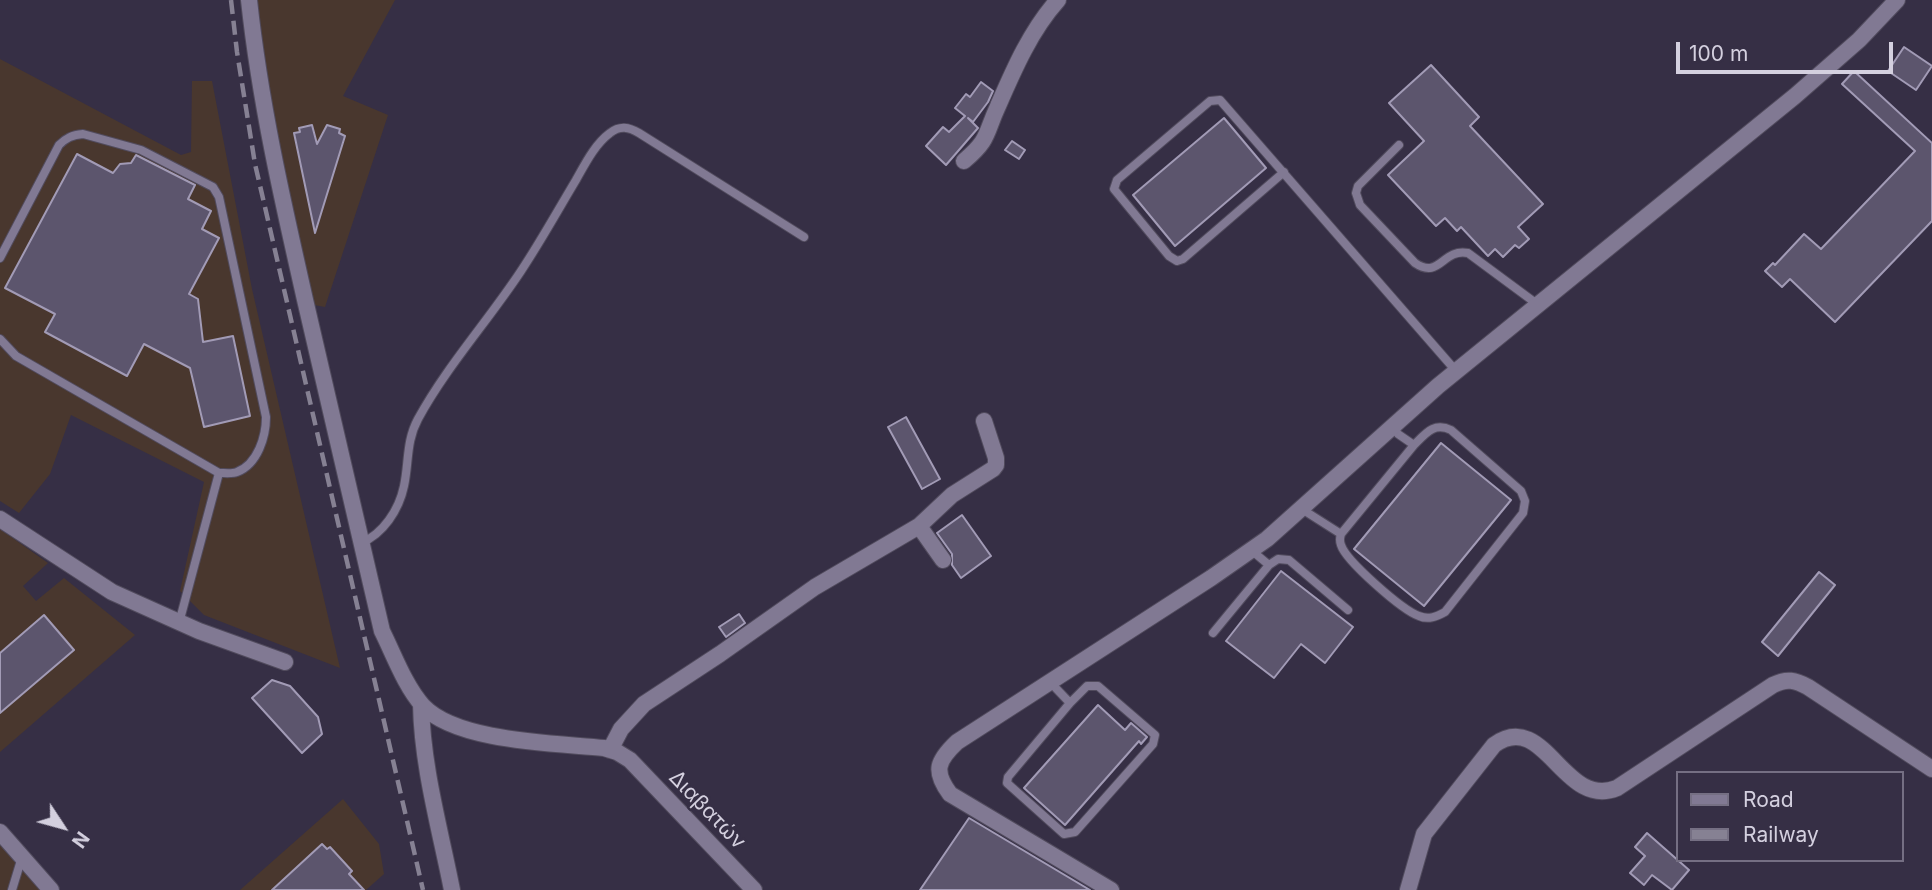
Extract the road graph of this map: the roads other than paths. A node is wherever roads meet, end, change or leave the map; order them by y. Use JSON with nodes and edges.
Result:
{"nodes":[{"id":1,"x":249,"y":0,"type":"edge"},
{"id":2,"x":1058,"y":0,"type":"edge"},
{"id":3,"x":1897,"y":0,"type":"edge"},
{"id":4,"x":1399,"y":145,"type":"dead end"},
{"id":5,"x":964,"y":161,"type":"dead end"},
{"id":6,"x":1284,"y":172,"type":"junction"},
{"id":7,"x":804,"y":237,"type":"dead end"},
{"id":8,"x":0,"y":258,"type":"edge"},
{"id":9,"x":1537,"y":304,"type":"junction"},
{"id":10,"x":0,"y":340,"type":"edge"},
{"id":11,"x":1456,"y":371,"type":"junction"},
{"id":12,"x":984,"y":421,"type":"dead end"},
{"id":13,"x":1393,"y":426,"type":"junction"},
{"id":14,"x":1414,"y":444,"type":"junction"},
{"id":15,"x":219,"y":473,"type":"junction"},
{"id":16,"x":1303,"y":507,"type":"junction"},
{"id":17,"x":0,"y":519,"type":"edge"},
{"id":18,"x":919,"y":526,"type":"junction"},
{"id":19,"x":1341,"y":534,"type":"junction"},
{"id":20,"x":361,"y":543,"type":"junction"},
{"id":21,"x":1251,"y":550,"type":"junction"},
{"id":22,"x":943,"y":560,"type":"dead end"},
{"id":23,"x":1269,"y":565,"type":"junction"},
{"id":24,"x":1348,"y":610,"type":"dead end"},
{"id":25,"x":179,"y":623,"type":"junction"},
{"id":26,"x":1213,"y":633,"type":"dead end"},
{"id":27,"x":285,"y":662,"type":"dead end"},
{"id":28,"x":1050,"y":682,"type":"junction"},
{"id":29,"x":1070,"y":703,"type":"junction"},
{"id":30,"x":421,"y":704,"type":"junction"},
{"id":31,"x":610,"y":750,"type":"junction"},
{"id":32,"x":1932,"y":769,"type":"edge"},
{"id":33,"x":0,"y":832,"type":"edge"},
{"id":34,"x":22,"y":856,"type":"junction"},
{"id":35,"x":12,"y":890,"type":"edge"},
{"id":36,"x":51,"y":890,"type":"edge"},
{"id":37,"x":452,"y":890,"type":"edge"},
{"id":38,"x":754,"y":890,"type":"edge"},
{"id":39,"x":1111,"y":890,"type":"edge"},
{"id":40,"x":1408,"y":890,"type":"edge"}],
"edges":[{"from":1,"to":20,"type":"street"},
{"from":2,"to":5,"type":"street"},
{"from":3,"to":9,"type":"street"},
{"from":4,"to":9,"type":"lane"},
{"from":6,"to":6,"type":"lane"},
{"from":6,"to":11,"type":"lane"},
{"from":7,"to":20,"type":"lane"},
{"from":8,"to":15,"type":"lane"},
{"from":9,"to":11,"type":"street"},
{"from":10,"to":15,"type":"lane"},
{"from":11,"to":13,"type":"street"},
{"from":12,"to":18,"type":"street"},
{"from":13,"to":14,"type":"lane"},
{"from":13,"to":16,"type":"street"},
{"from":14,"to":19,"type":"lane"},
{"from":14,"to":19,"type":"lane"},
{"from":15,"to":25,"type":"lane"},
{"from":16,"to":19,"type":"lane"},
{"from":16,"to":21,"type":"street"},
{"from":17,"to":25,"type":"street"},
{"from":18,"to":22,"type":"street"},
{"from":18,"to":31,"type":"street"},
{"from":20,"to":30,"type":"street"},
{"from":21,"to":23,"type":"lane"},
{"from":21,"to":28,"type":"street"},
{"from":23,"to":24,"type":"lane"},
{"from":23,"to":26,"type":"lane"},
{"from":25,"to":27,"type":"street"},
{"from":28,"to":29,"type":"lane"},
{"from":28,"to":39,"type":"street"},
{"from":29,"to":29,"type":"lane"},
{"from":30,"to":31,"type":"street"},
{"from":30,"to":37,"type":"street"},
{"from":31,"to":38,"type":"street","name":"Διαβατών"},
{"from":32,"to":40,"type":"street"},
{"from":33,"to":34,"type":"street"},
{"from":34,"to":35,"type":"lane"},
{"from":34,"to":36,"type":"street"}]}
